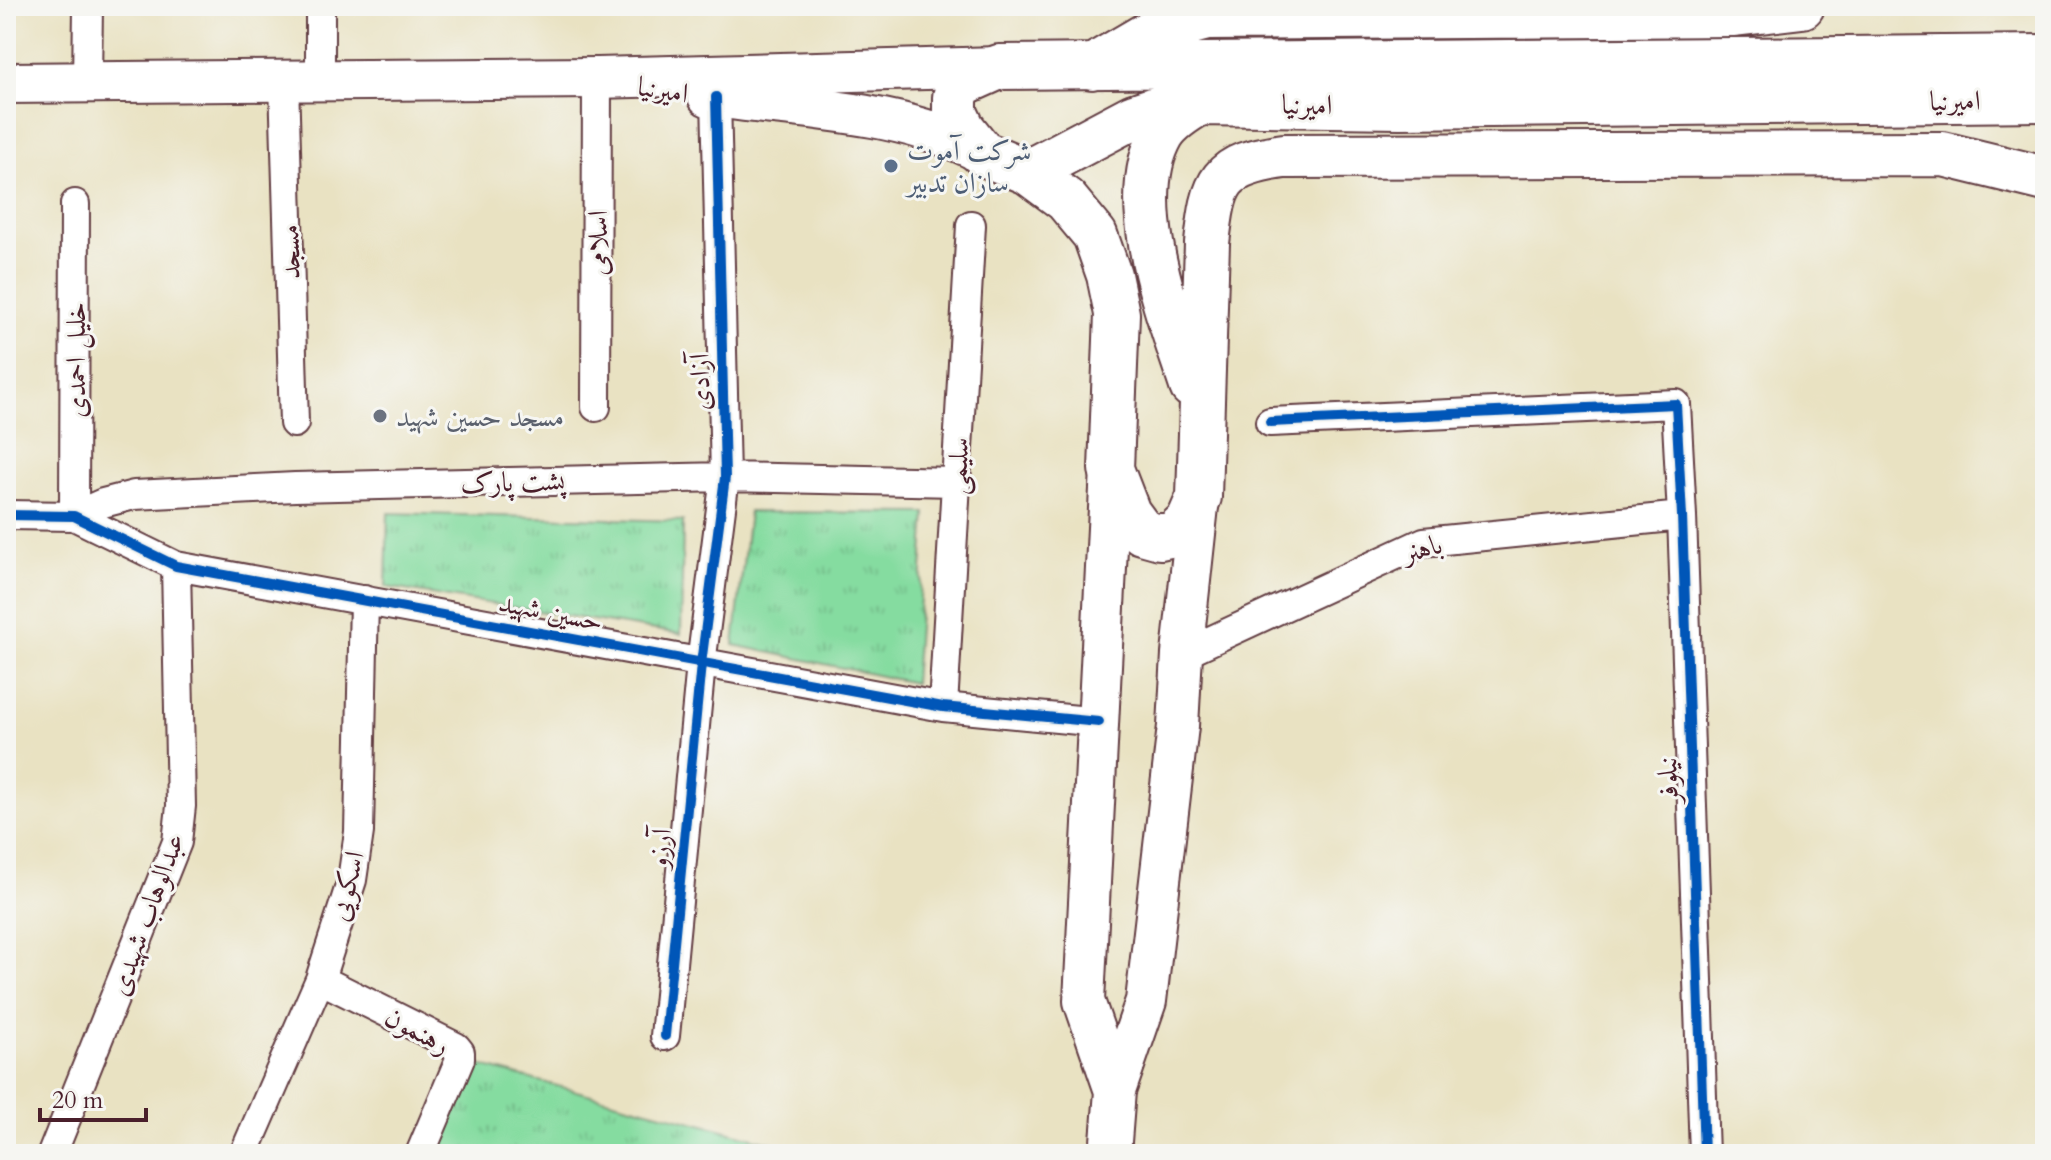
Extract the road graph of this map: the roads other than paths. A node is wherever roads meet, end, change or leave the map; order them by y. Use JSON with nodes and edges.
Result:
{"nodes":[{"id":1,"x":88,"y":6,"type":"edge"},
{"id":2,"x":320,"y":6,"type":"edge"},
{"id":3,"x":1802,"y":6,"type":"edge"},
{"id":4,"x":2045,"y":57,"type":"edge"},
{"id":5,"x":999,"y":67,"type":"junction"},
{"id":6,"x":1091,"y":68,"type":"junction"},
{"id":7,"x":597,"y":78,"type":"junction"},
{"id":8,"x":87,"y":82,"type":"junction"},
{"id":9,"x":302,"y":82,"type":"junction"},
{"id":10,"x":6,"y":83,"type":"edge"},
{"id":11,"x":716,"y":97,"type":"junction"},
{"id":12,"x":2045,"y":99,"type":"edge"},
{"id":13,"x":1200,"y":103,"type":"junction"},
{"id":14,"x":982,"y":153,"type":"junction"},
{"id":15,"x":1028,"y":172,"type":"junction"},
{"id":16,"x":2045,"y":179,"type":"edge"},
{"id":17,"x":75,"y":204,"type":"dead end"},
{"id":18,"x":971,"y":225,"type":"dead end"},
{"id":19,"x":596,"y":407,"type":"dead end"},
{"id":20,"x":1202,"y":416,"type":"junction"},
{"id":21,"x":1270,"y":422,"type":"dead end"},
{"id":22,"x":294,"y":423,"type":"dead end"},
{"id":23,"x":1111,"y":469,"type":"junction"},
{"id":24,"x":725,"y":477,"type":"junction"},
{"id":25,"x":956,"y":482,"type":"junction"},
{"id":26,"x":1199,"y":497,"type":"junction"},
{"id":27,"x":6,"y":515,"type":"edge"},
{"id":28,"x":74,"y":516,"type":"junction"},
{"id":29,"x":1682,"y":516,"type":"junction"},
{"id":30,"x":176,"y":566,"type":"junction"},
{"id":31,"x":364,"y":600,"type":"junction"},
{"id":32,"x":1182,"y":654,"type":"junction"},
{"id":33,"x":701,"y":664,"type":"junction"},
{"id":34,"x":943,"y":707,"type":"junction"},
{"id":35,"x":1099,"y":722,"type":"junction"},
{"id":36,"x":320,"y":979,"type":"junction"},
{"id":37,"x":665,"y":1036,"type":"dead end"},
{"id":38,"x":1115,"y":1091,"type":"junction"},
{"id":39,"x":52,"y":1154,"type":"edge"},
{"id":40,"x":244,"y":1154,"type":"edge"},
{"id":41,"x":420,"y":1154,"type":"edge"},
{"id":42,"x":1110,"y":1154,"type":"edge"},
{"id":43,"x":1704,"y":1154,"type":"edge"}],
"edges":[{"from":1,"to":8,"type":"street"},
{"from":2,"to":9,"type":"street","name":"مسجد"},
{"from":3,"to":6,"type":"main road"},
{"from":4,"to":6,"type":"main road","name":"امیرنیا"},
{"from":5,"to":6,"type":"main road","name":"امیرنیا"},
{"from":5,"to":7,"type":"main road","name":"امیرنیا"},
{"from":5,"to":14,"type":"main road"},
{"from":7,"to":9,"type":"main road","name":"امیرنیا"},
{"from":7,"to":11,"type":"main road","name":"امیرنیا"},
{"from":7,"to":19,"type":"street","name":"اسلامی"},
{"from":8,"to":9,"type":"main road","name":"امیرنیا"},
{"from":8,"to":10,"type":"main road","name":"امیرنیا"},
{"from":9,"to":22,"type":"street","name":"مسجد"},
{"from":11,"to":14,"type":"main road","name":"امیرنیا"},
{"from":11,"to":24,"type":"street","name":"آزادی"},
{"from":12,"to":13,"type":"main road","name":"امیرنیا"},
{"from":13,"to":15,"type":"main road","name":"امیرنیا"},
{"from":13,"to":20,"type":"main road"},
{"from":14,"to":15,"type":"main road","name":"امیرنیا"},
{"from":15,"to":23,"type":"main road"},
{"from":16,"to":20,"type":"main road"},
{"from":17,"to":28,"type":"street","name":"خلیل احمدی"},
{"from":18,"to":25,"type":"street","name":"سلیمی"},
{"from":20,"to":26,"type":"main road"},
{"from":21,"to":29,"type":"street","name":"نیلوفر"},
{"from":23,"to":26,"type":"main road"},
{"from":23,"to":35,"type":"main road"},
{"from":24,"to":25,"type":"street","name":"پشت پارک"},
{"from":24,"to":28,"type":"street","name":"پشت پارک"},
{"from":24,"to":33,"type":"street","name":"آزادی"},
{"from":25,"to":34,"type":"street","name":"سلیمی"},
{"from":26,"to":32,"type":"main road"},
{"from":27,"to":28,"type":"street","name":"حسین شهید"},
{"from":28,"to":30,"type":"street","name":"حسین شهید"},
{"from":29,"to":32,"type":"street","name":"باهنر"},
{"from":29,"to":43,"type":"street","name":"نیلوفر"},
{"from":30,"to":31,"type":"street","name":"حسین شهید"},
{"from":30,"to":39,"type":"street","name":"عبدالوهاب شهیدی"},
{"from":31,"to":33,"type":"street","name":"حسین شهید"},
{"from":31,"to":36,"type":"street","name":"اسکویی"},
{"from":32,"to":38,"type":"main road"},
{"from":33,"to":34,"type":"street","name":"حسین شهید"},
{"from":33,"to":37,"type":"street","name":"آرزو"},
{"from":34,"to":35,"type":"street","name":"حسین شهید"},
{"from":35,"to":38,"type":"main road"},
{"from":36,"to":40,"type":"street","name":"اسکویی"},
{"from":36,"to":41,"type":"street","name":"رهنمون"},
{"from":38,"to":42,"type":"main road"}]}
